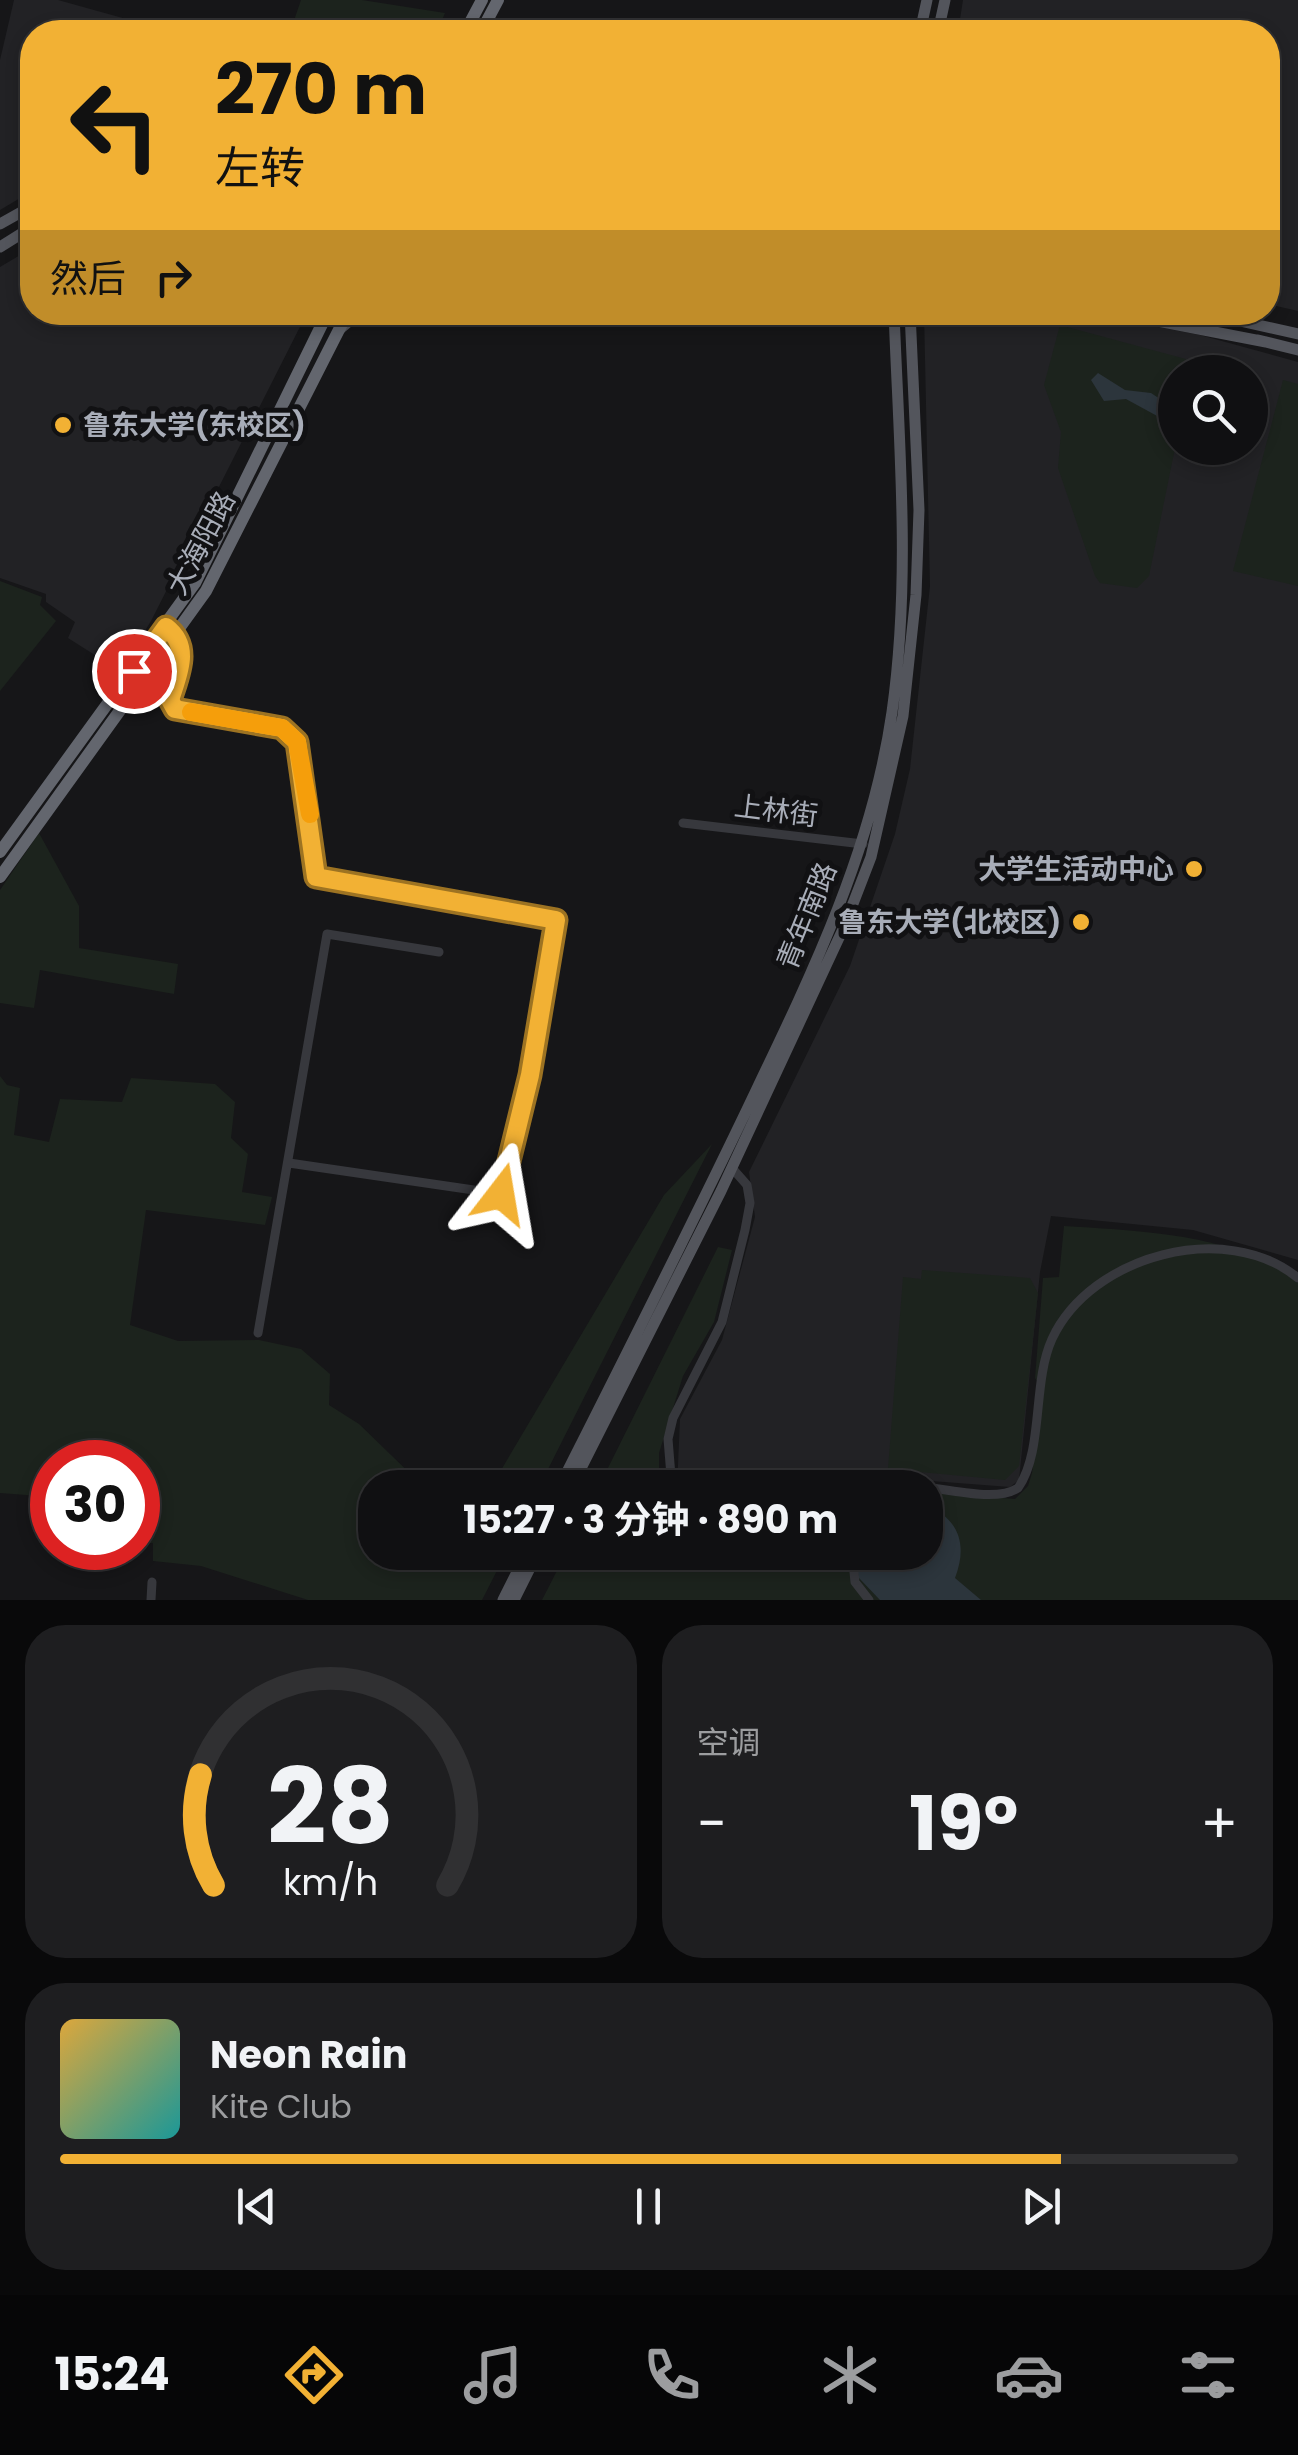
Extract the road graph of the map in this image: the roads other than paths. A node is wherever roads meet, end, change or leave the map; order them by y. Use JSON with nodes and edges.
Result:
{"nodes":[{"id":1,"x":322,"y":325,"type":"edge"},
{"id":2,"x":343,"y":325,"type":"edge"},
{"id":3,"x":345,"y":325,"type":"edge"},
{"id":4,"x":895,"y":325,"type":"edge"},
{"id":5,"x":910,"y":325,"type":"edge"},
{"id":6,"x":1178,"y":325,"type":"edge"},
{"id":7,"x":1201,"y":325,"type":"edge"},
{"id":8,"x":1258,"y":325,"type":"edge"},
{"id":9,"x":1261,"y":325,"type":"edge"},
{"id":10,"x":342,"y":328,"type":"junction"},
{"id":11,"x":1271,"y":328,"type":"junction"},
{"id":12,"x":1298,"y":334,"type":"edge"},
{"id":13,"x":1266,"y":342,"type":"junction"},
{"id":14,"x":1298,"y":350,"type":"edge"},
{"id":15,"x":172,"y":631,"type":"junction"},
{"id":16,"x":683,"y":823,"type":"dead end"},
{"id":17,"x":863,"y":844,"type":"junction"},
{"id":18,"x":0,"y":852,"type":"edge"},
{"id":19,"x":0,"y":877,"type":"edge"},
{"id":20,"x":439,"y":952,"type":"dead end"},
{"id":21,"x":289,"y":1163,"type":"junction"},
{"id":22,"x":732,"y":1168,"type":"junction"},
{"id":23,"x":1298,"y":1278,"type":"edge"},
{"id":24,"x":258,"y":1333,"type":"dead end"},
{"id":25,"x":569,"y":1470,"type":"edge"},
{"id":26,"x":580,"y":1470,"type":"edge"},
{"id":27,"x":671,"y":1470,"type":"edge"},
{"id":28,"x":943,"y":1488,"type":"edge"},
{"id":29,"x":517,"y":1570,"type":"edge"},
{"id":30,"x":529,"y":1570,"type":"edge"},
{"id":31,"x":854,"y":1570,"type":"edge"},
{"id":32,"x":152,"y":1582,"type":"dead end"},
{"id":33,"x":150,"y":1600,"type":"edge"},
{"id":34,"x":502,"y":1600,"type":"edge"},
{"id":35,"x":514,"y":1600,"type":"edge"},
{"id":36,"x":869,"y":1600,"type":"edge"}],
"edges":[{"from":1,"to":15,"type":"highway","name":"大海阳路"},
{"from":2,"to":10,"type":"highway","name":"大海阳路"},
{"from":3,"to":10,"type":"main road"},
{"from":4,"to":17,"type":"main road","name":"青年南路"},
{"from":5,"to":22,"type":"main road","name":"青年南路"},
{"from":6,"to":13,"type":"main road"},
{"from":7,"to":13,"type":"main road"},
{"from":8,"to":11,"type":"main road"},
{"from":9,"to":11,"type":"main road"},
{"from":10,"to":15,"type":"highway","name":"大海阳路"},
{"from":11,"to":12,"type":"main road"},
{"from":13,"to":14,"type":"main road"},
{"from":15,"to":18,"type":"highway","name":"大海阳路"},
{"from":15,"to":19,"type":"highway","name":"大海阳路"},
{"from":15,"to":21,"type":"street"},
{"from":16,"to":17,"type":"street","name":"上林街"},
{"from":17,"to":25,"type":"main road","name":"青年南路"},
{"from":20,"to":21,"type":"street"},
{"from":21,"to":24,"type":"street"},
{"from":22,"to":26,"type":"main road","name":"青年南路"},
{"from":22,"to":27,"type":"street"},
{"from":23,"to":28,"type":"street"},
{"from":29,"to":34,"type":"main road"},
{"from":30,"to":35,"type":"main road"},
{"from":31,"to":36,"type":"street"},
{"from":32,"to":33,"type":"street"}]}
